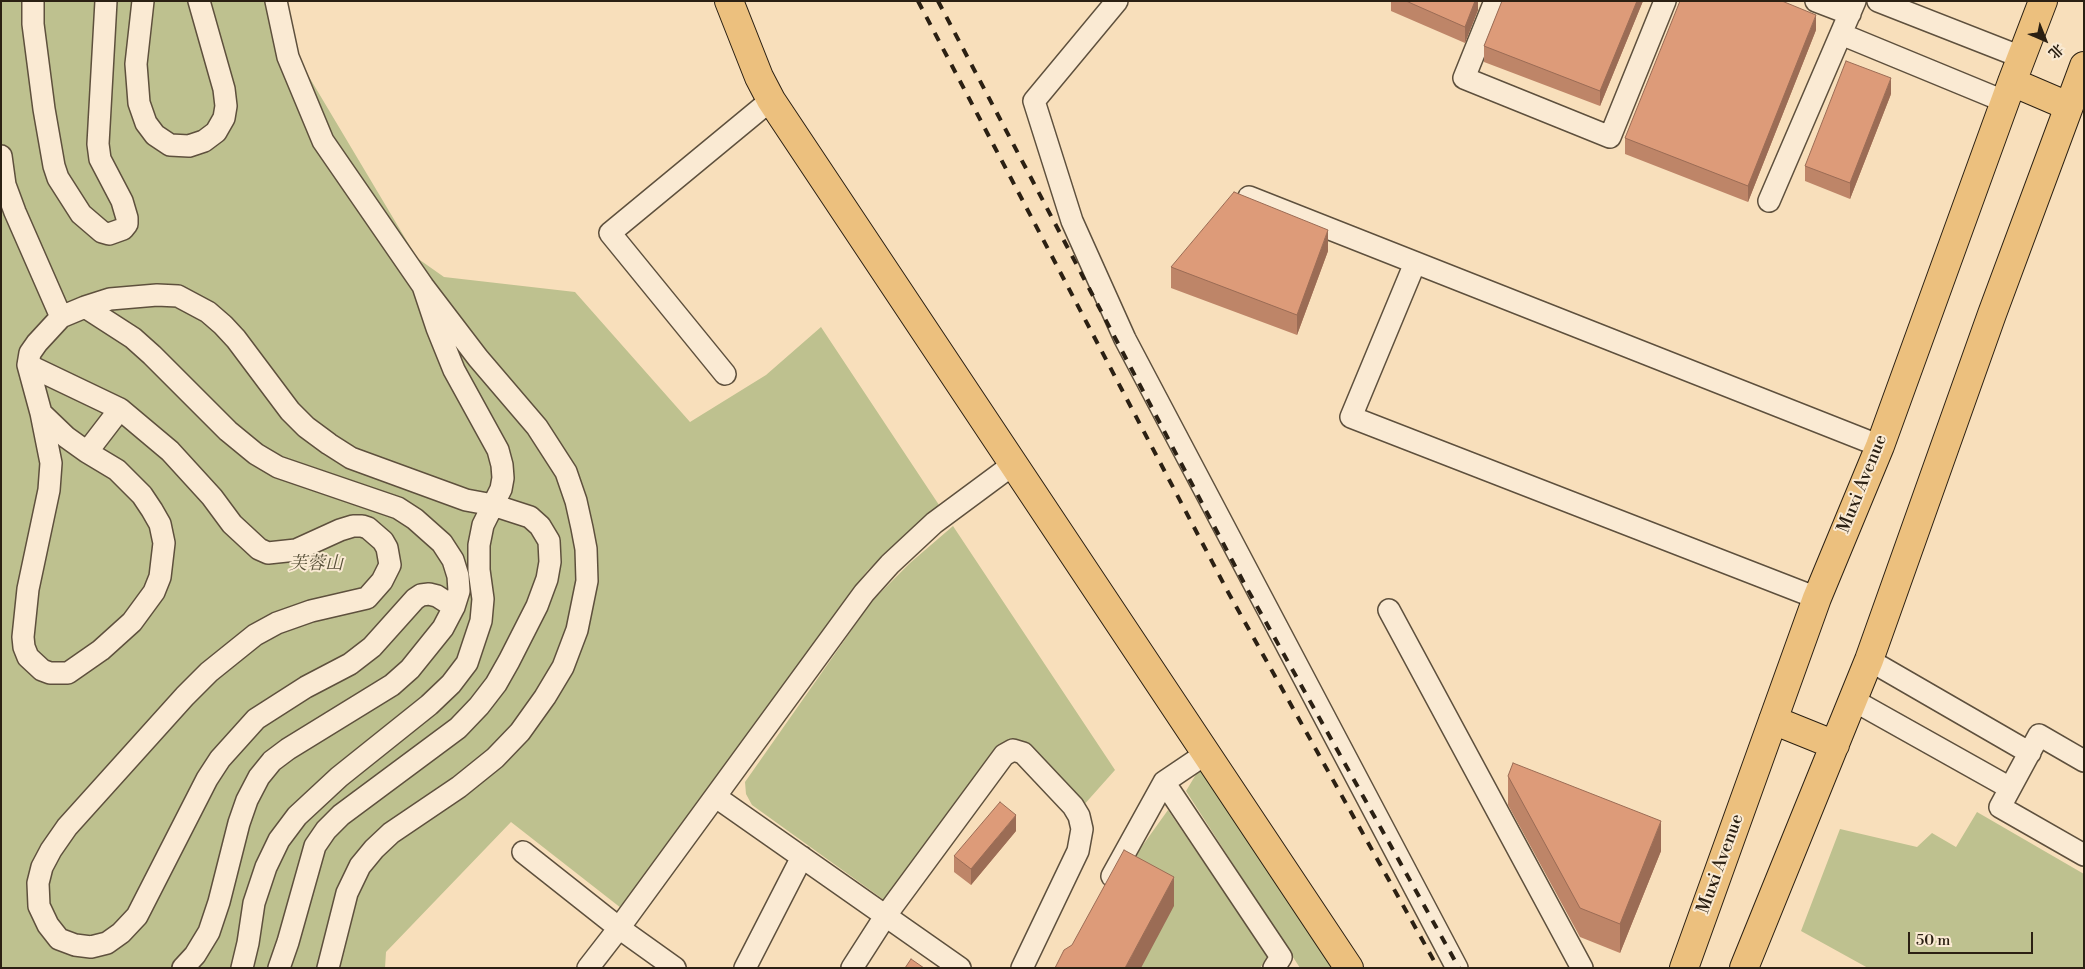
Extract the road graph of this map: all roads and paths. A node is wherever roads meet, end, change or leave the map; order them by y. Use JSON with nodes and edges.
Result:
{"nodes":[{"id":1,"x":33,"y":1,"type":"edge"},
{"id":2,"x":106,"y":1,"type":"edge"},
{"id":3,"x":143,"y":1,"type":"edge"},
{"id":4,"x":199,"y":1,"type":"edge"},
{"id":5,"x":276,"y":1,"type":"edge"},
{"id":6,"x":729,"y":1,"type":"edge"},
{"id":7,"x":1117,"y":1,"type":"edge"},
{"id":8,"x":1495,"y":1,"type":"edge"},
{"id":9,"x":1665,"y":1,"type":"edge"},
{"id":10,"x":1816,"y":1,"type":"edge"},
{"id":11,"x":1878,"y":1,"type":"edge"},
{"id":12,"x":2043,"y":1,"type":"edge"},
{"id":13,"x":1853,"y":8,"type":"edge"},
{"id":14,"x":1841,"y":34,"type":"junction"},
{"id":15,"x":2021,"y":57,"type":"junction"},
{"id":16,"x":2084,"y":66,"type":"edge"},
{"id":17,"x":2009,"y":92,"type":"junction"},
{"id":18,"x":771,"y":100,"type":"junction"},
{"id":19,"x":2068,"y":106,"type":"junction"},
{"id":20,"x":1,"y":156,"type":"edge"},
{"id":21,"x":1249,"y":197,"type":"edge"},
{"id":22,"x":1769,"y":201,"type":"dead end"},
{"id":23,"x":1415,"y":263,"type":"junction"},
{"id":24,"x":424,"y":286,"type":"junction"},
{"id":25,"x":85,"y":307,"type":"junction"},
{"id":26,"x":61,"y":317,"type":"junction"},
{"id":27,"x":28,"y":365,"type":"junction"},
{"id":28,"x":725,"y":374,"type":"dead end"},
{"id":29,"x":120,"y":409,"type":"junction"},
{"id":30,"x":41,"y":413,"type":"junction"},
{"id":31,"x":1880,"y":446,"type":"junction"},
{"id":32,"x":87,"y":452,"type":"junction"},
{"id":33,"x":1014,"y":463,"type":"junction"},
{"id":34,"x":493,"y":505,"type":"junction"},
{"id":35,"x":1817,"y":598,"type":"junction"},
{"id":36,"x":454,"y":608,"type":"junction"},
{"id":37,"x":1389,"y":610,"type":"dead end"},
{"id":38,"x":1869,"y":660,"type":"junction"},
{"id":39,"x":1853,"y":700,"type":"junction"},
{"id":40,"x":1773,"y":720,"type":"junction"},
{"id":41,"x":1835,"y":745,"type":"junction"},
{"id":42,"x":1207,"y":753,"type":"junction"},
{"id":43,"x":2030,"y":753,"type":"junction"},
{"id":44,"x":2084,"y":761,"type":"edge"},
{"id":45,"x":1164,"y":782,"type":"junction"},
{"id":46,"x":2010,"y":788,"type":"junction"},
{"id":47,"x":716,"y":797,"type":"junction"},
{"id":48,"x":523,"y":852,"type":"dead end"},
{"id":49,"x":2084,"y":855,"type":"edge"},
{"id":50,"x":802,"y":857,"type":"junction"},
{"id":51,"x":1103,"y":892,"type":"edge"},
{"id":52,"x":886,"y":915,"type":"junction"},
{"id":53,"x":620,"y":928,"type":"junction"},
{"id":54,"x":183,"y":968,"type":"edge"},
{"id":55,"x":242,"y":968,"type":"edge"},
{"id":56,"x":279,"y":968,"type":"edge"},
{"id":57,"x":328,"y":968,"type":"edge"},
{"id":58,"x":588,"y":968,"type":"edge"},
{"id":59,"x":675,"y":968,"type":"edge"},
{"id":60,"x":745,"y":968,"type":"edge"},
{"id":61,"x":852,"y":968,"type":"edge"},
{"id":62,"x":960,"y":968,"type":"edge"},
{"id":63,"x":1022,"y":968,"type":"edge"},
{"id":64,"x":1274,"y":968,"type":"edge"},
{"id":65,"x":1350,"y":968,"type":"edge"},
{"id":66,"x":1457,"y":968,"type":"edge"},
{"id":67,"x":1582,"y":968,"type":"edge"},
{"id":68,"x":1684,"y":968,"type":"edge"},
{"id":69,"x":1744,"y":968,"type":"edge"}],
"edges":[{"from":1,"to":2,"type":"street"},
{"from":3,"to":4,"type":"street"},
{"from":5,"to":24,"type":"street"},
{"from":6,"to":18,"type":"main road"},
{"from":7,"to":66,"type":"street"},
{"from":8,"to":9,"type":"street"},
{"from":10,"to":13,"type":"street"},
{"from":11,"to":15,"type":"street"},
{"from":12,"to":15,"type":"main road","name":"Muxi Avenue"},
{"from":13,"to":14,"type":"street"},
{"from":14,"to":17,"type":"street"},
{"from":14,"to":22,"type":"street"},
{"from":15,"to":17,"type":"main road","name":"Muxi Avenue"},
{"from":16,"to":19,"type":"main road"},
{"from":17,"to":19,"type":"main road"},
{"from":17,"to":31,"type":"main road","name":"Muxi Avenue"},
{"from":18,"to":28,"type":"street"},
{"from":18,"to":33,"type":"main road"},
{"from":19,"to":38,"type":"main road"},
{"from":20,"to":26,"type":"street"},
{"from":21,"to":23,"type":"street"},
{"from":23,"to":31,"type":"street"},
{"from":23,"to":35,"type":"street"},
{"from":24,"to":34,"type":"street"},
{"from":24,"to":57,"type":"street"},
{"from":25,"to":26,"type":"street"},
{"from":25,"to":34,"type":"street"},
{"from":25,"to":36,"type":"street"},
{"from":26,"to":27,"type":"street"},
{"from":27,"to":29,"type":"street"},
{"from":27,"to":30,"type":"street"},
{"from":29,"to":32,"type":"street"},
{"from":29,"to":36,"type":"street"},
{"from":30,"to":32,"type":"street"},
{"from":30,"to":32,"type":"street"},
{"from":31,"to":35,"type":"main road","name":"Muxi Avenue"},
{"from":33,"to":42,"type":"main road"},
{"from":33,"to":47,"type":"street"},
{"from":34,"to":55,"type":"street"},
{"from":34,"to":56,"type":"street"},
{"from":35,"to":40,"type":"main road","name":"Muxi Avenue"},
{"from":36,"to":54,"type":"street"},
{"from":37,"to":67,"type":"street"},
{"from":38,"to":39,"type":"main road"},
{"from":38,"to":43,"type":"street"},
{"from":39,"to":41,"type":"main road"},
{"from":39,"to":46,"type":"street"},
{"from":40,"to":41,"type":"main road"},
{"from":40,"to":68,"type":"main road","name":"Muxi Avenue"},
{"from":41,"to":69,"type":"main road"},
{"from":42,"to":45,"type":"street"},
{"from":42,"to":65,"type":"main road"},
{"from":43,"to":44,"type":"street"},
{"from":43,"to":46,"type":"street"},
{"from":45,"to":51,"type":"street"},
{"from":45,"to":64,"type":"street"},
{"from":46,"to":49,"type":"street"},
{"from":47,"to":50,"type":"street"},
{"from":47,"to":53,"type":"street"},
{"from":48,"to":53,"type":"street"},
{"from":50,"to":52,"type":"street"},
{"from":50,"to":60,"type":"street"},
{"from":52,"to":61,"type":"street"},
{"from":52,"to":62,"type":"street"},
{"from":52,"to":63,"type":"street"},
{"from":53,"to":58,"type":"street"},
{"from":53,"to":59,"type":"street"}]}
